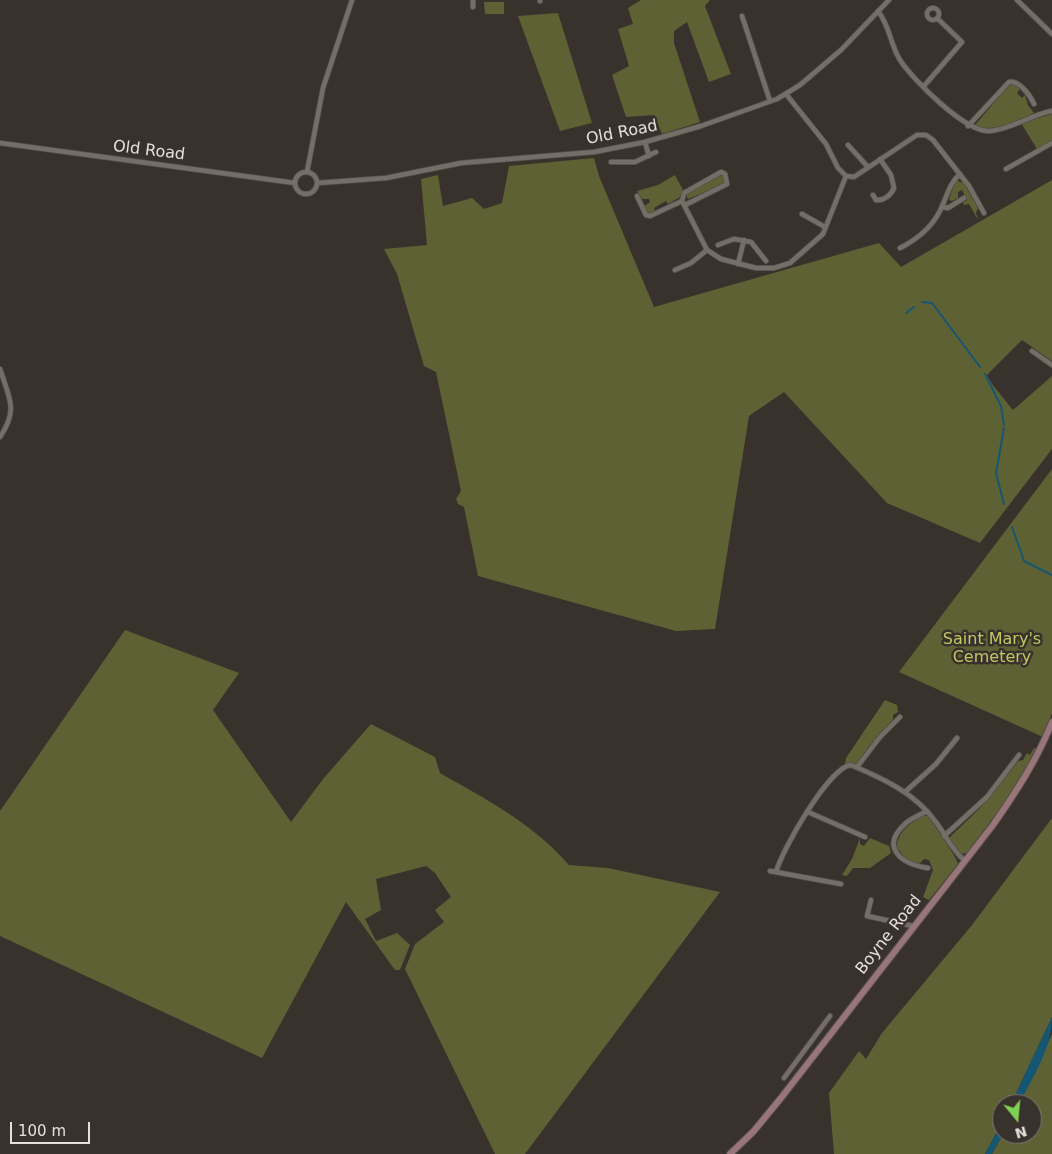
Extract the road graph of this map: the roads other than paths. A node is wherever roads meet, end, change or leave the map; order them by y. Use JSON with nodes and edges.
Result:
{"nodes":[{"id":1,"x":352,"y":0,"type":"edge"},
{"id":2,"x":473,"y":0,"type":"edge"},
{"id":3,"x":889,"y":0,"type":"edge"},
{"id":4,"x":1017,"y":0,"type":"edge"},
{"id":5,"x":473,"y":7,"type":"dead end"},
{"id":6,"x":878,"y":11,"type":"junction"},
{"id":7,"x":742,"y":16,"type":"dead end"},
{"id":8,"x":937,"y":18,"type":"dead end"},
{"id":9,"x":1052,"y":34,"type":"edge"},
{"id":10,"x":924,"y":86,"type":"junction"},
{"id":11,"x":786,"y":94,"type":"junction"},
{"id":12,"x":770,"y":101,"type":"junction"},
{"id":13,"x":1034,"y":104,"type":"dead end"},
{"id":14,"x":1052,"y":111,"type":"edge"},
{"id":15,"x":968,"y":126,"type":"junction"},
{"id":16,"x":645,"y":142,"type":"junction"},
{"id":17,"x":0,"y":143,"type":"edge"},
{"id":18,"x":1052,"y":143,"type":"edge"},
{"id":19,"x":848,"y":145,"type":"dead end"},
{"id":20,"x":656,"y":152,"type":"dead end"},
{"id":21,"x":649,"y":156,"type":"junction"},
{"id":22,"x":880,"y":160,"type":"junction"},
{"id":23,"x":611,"y":162,"type":"dead end"},
{"id":24,"x":868,"y":167,"type":"junction"},
{"id":25,"x":1006,"y":169,"type":"dead end"},
{"id":26,"x":307,"y":172,"type":"junction"},
{"id":27,"x":960,"y":174,"type":"junction"},
{"id":28,"x":846,"y":176,"type":"junction"},
{"id":29,"x":295,"y":183,"type":"junction"},
{"id":30,"x":317,"y":183,"type":"junction"},
{"id":31,"x":873,"y":195,"type":"dead end"},
{"id":32,"x":637,"y":196,"type":"dead end"},
{"id":33,"x":964,"y":198,"type":"dead end"},
{"id":34,"x":684,"y":203,"type":"junction"},
{"id":35,"x":942,"y":207,"type":"junction"},
{"id":36,"x":984,"y":213,"type":"dead end"},
{"id":37,"x":802,"y":214,"type":"dead end"},
{"id":38,"x":825,"y":227,"type":"junction"},
{"id":39,"x":744,"y":240,"type":"junction"},
{"id":40,"x":718,"y":245,"type":"dead end"},
{"id":41,"x":900,"y":248,"type":"dead end"},
{"id":42,"x":707,"y":250,"type":"junction"},
{"id":43,"x":766,"y":262,"type":"dead end"},
{"id":44,"x":738,"y":264,"type":"junction"},
{"id":45,"x":676,"y":270,"type":"dead end"},
{"id":46,"x":1032,"y":350,"type":"dead end"},
{"id":47,"x":1052,"y":365,"type":"edge"},
{"id":48,"x":0,"y":369,"type":"edge"},
{"id":49,"x":0,"y":437,"type":"edge"},
{"id":50,"x":900,"y":717,"type":"dead end"},
{"id":51,"x":1052,"y":722,"type":"edge"},
{"id":52,"x":957,"y":738,"type":"dead end"},
{"id":53,"x":1019,"y":755,"type":"dead end"},
{"id":54,"x":857,"y":767,"type":"junction"},
{"id":55,"x":905,"y":792,"type":"junction"},
{"id":56,"x":926,"y":811,"type":"junction"},
{"id":57,"x":808,"y":812,"type":"junction"},
{"id":58,"x":944,"y":836,"type":"junction"},
{"id":59,"x":865,"y":837,"type":"dead end"},
{"id":60,"x":965,"y":861,"type":"junction"},
{"id":61,"x":928,"y":868,"type":"dead end"},
{"id":62,"x":770,"y":871,"type":"dead end"},
{"id":63,"x":776,"y":872,"type":"junction"},
{"id":64,"x":841,"y":884,"type":"dead end"},
{"id":65,"x":871,"y":900,"type":"dead end"},
{"id":66,"x":913,"y":926,"type":"junction"},
{"id":67,"x":830,"y":1016,"type":"dead end"},
{"id":68,"x":809,"y":1044,"type":"junction"},
{"id":69,"x":818,"y":1051,"type":"junction"},
{"id":70,"x":784,"y":1078,"type":"dead end"},
{"id":71,"x":730,"y":1154,"type":"edge"}],
"edges":[{"from":1,"to":26,"type":"street"},
{"from":2,"to":5,"type":"street"},
{"from":3,"to":6,"type":"street","name":"Old Road"},
{"from":4,"to":9,"type":"street"},
{"from":6,"to":10,"type":"street"},
{"from":6,"to":11,"type":"street","name":"Old Road"},
{"from":7,"to":12,"type":"street"},
{"from":8,"to":10,"type":"street"},
{"from":10,"to":15,"type":"street"},
{"from":11,"to":12,"type":"street","name":"Old Road"},
{"from":11,"to":28,"type":"street"},
{"from":12,"to":16,"type":"street","name":"Old Road"},
{"from":13,"to":15,"type":"street"},
{"from":14,"to":15,"type":"street"},
{"from":16,"to":21,"type":"street"},
{"from":16,"to":30,"type":"street","name":"Old Road"},
{"from":17,"to":29,"type":"street","name":"Old Road"},
{"from":18,"to":25,"type":"street"},
{"from":19,"to":24,"type":"street"},
{"from":20,"to":21,"type":"street"},
{"from":21,"to":23,"type":"street"},
{"from":22,"to":24,"type":"street"},
{"from":22,"to":27,"type":"street"},
{"from":22,"to":31,"type":"street"},
{"from":24,"to":28,"type":"street"},
{"from":26,"to":29,"type":"street"},
{"from":26,"to":30,"type":"street"},
{"from":27,"to":35,"type":"street"},
{"from":27,"to":36,"type":"street"},
{"from":28,"to":38,"type":"street"},
{"from":29,"to":30,"type":"street"},
{"from":32,"to":34,"type":"street"},
{"from":33,"to":35,"type":"street"},
{"from":34,"to":34,"type":"street"},
{"from":34,"to":42,"type":"street"},
{"from":35,"to":41,"type":"street"},
{"from":37,"to":38,"type":"street"},
{"from":38,"to":44,"type":"street"},
{"from":39,"to":40,"type":"street"},
{"from":39,"to":43,"type":"street"},
{"from":39,"to":44,"type":"street"},
{"from":42,"to":44,"type":"street"},
{"from":42,"to":45,"type":"street"},
{"from":46,"to":47,"type":"street"},
{"from":48,"to":49,"type":"street"},
{"from":50,"to":54,"type":"street"},
{"from":51,"to":60,"type":"street","name":"Boyne Road"},
{"from":52,"to":55,"type":"street"},
{"from":53,"to":58,"type":"street"},
{"from":54,"to":55,"type":"street"},
{"from":54,"to":57,"type":"street"},
{"from":55,"to":56,"type":"street"},
{"from":56,"to":58,"type":"street"},
{"from":56,"to":61,"type":"street"},
{"from":57,"to":59,"type":"street"},
{"from":57,"to":63,"type":"street"},
{"from":58,"to":60,"type":"street"},
{"from":60,"to":66,"type":"street","name":"Boyne Road"},
{"from":62,"to":63,"type":"street"},
{"from":63,"to":64,"type":"street"},
{"from":65,"to":66,"type":"street"},
{"from":66,"to":69,"type":"street","name":"Boyne Road"},
{"from":67,"to":68,"type":"street"},
{"from":68,"to":69,"type":"street"},
{"from":68,"to":70,"type":"street"},
{"from":69,"to":71,"type":"street","name":"Boyne Road"}]}
